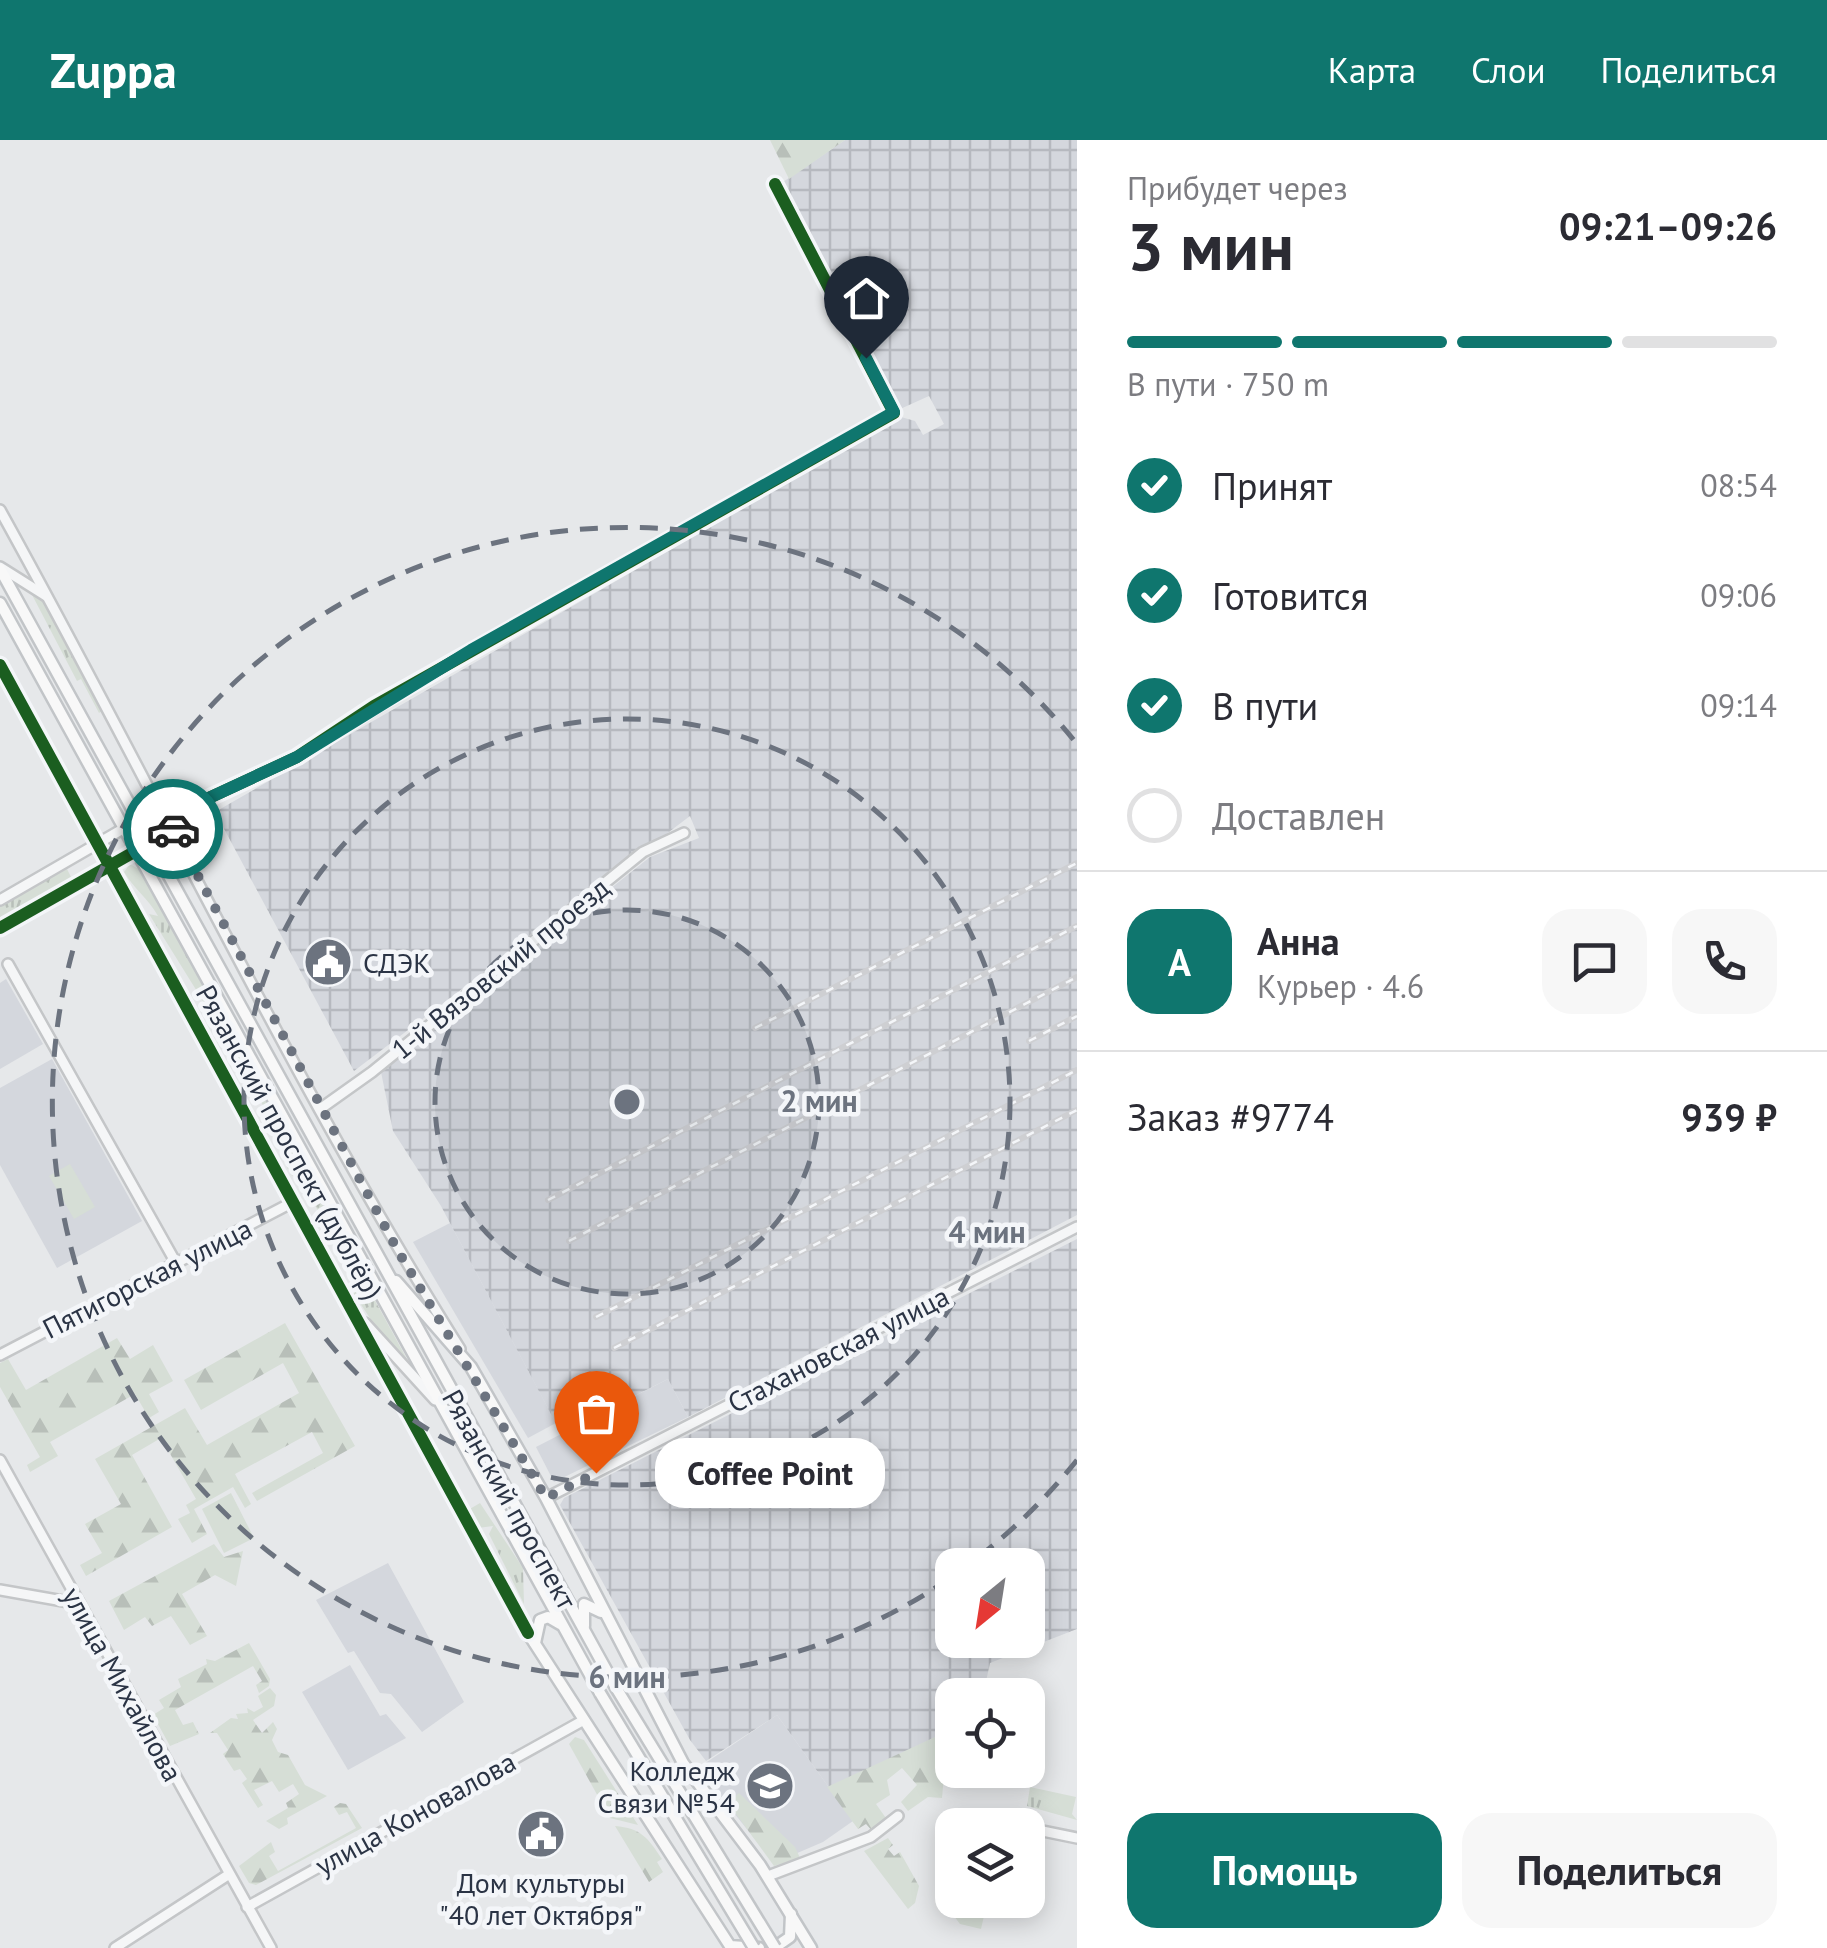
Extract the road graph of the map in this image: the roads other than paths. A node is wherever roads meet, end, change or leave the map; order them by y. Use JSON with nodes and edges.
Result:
{"nodes":[{"id":1,"x":775,"y":184,"type":"dead end"},
{"id":2,"x":0,"y":510,"type":"edge"},
{"id":3,"x":0,"y":568,"type":"edge"},
{"id":4,"x":48,"y":598,"type":"junction"},
{"id":5,"x":0,"y":603,"type":"edge"},
{"id":6,"x":0,"y":665,"type":"edge"},
{"id":7,"x":198,"y":803,"type":"junction"},
{"id":8,"x":159,"y":808,"type":"junction"},
{"id":9,"x":140,"y":820,"type":"junction"},
{"id":10,"x":126,"y":829,"type":"junction"},
{"id":11,"x":171,"y":831,"type":"junction"},
{"id":12,"x":684,"y":833,"type":"dead end"},
{"id":13,"x":152,"y":843,"type":"junction"},
{"id":14,"x":98,"y":846,"type":"junction"},
{"id":15,"x":138,"y":851,"type":"junction"},
{"id":16,"x":68,"y":863,"type":"junction"},
{"id":17,"x":110,"y":868,"type":"junction"},
{"id":18,"x":80,"y":884,"type":"junction"},
{"id":19,"x":0,"y":900,"type":"edge"},
{"id":20,"x":0,"y":928,"type":"edge"},
{"id":21,"x":8,"y":964,"type":"dead end"},
{"id":22,"x":320,"y":1109,"type":"junction"},
{"id":23,"x":294,"y":1201,"type":"junction"},
{"id":24,"x":1077,"y":1227,"type":"edge"},
{"id":25,"x":176,"y":1263,"type":"junction"},
{"id":26,"x":384,"y":1267,"type":"junction"},
{"id":27,"x":354,"y":1308,"type":"junction"},
{"id":28,"x":0,"y":1355,"type":"edge"},
{"id":29,"x":471,"y":1367,"type":"junction"},
{"id":30,"x":440,"y":1406,"type":"junction"},
{"id":31,"x":0,"y":1460,"type":"edge"},
{"id":32,"x":546,"y":1498,"type":"junction"},
{"id":33,"x":582,"y":1567,"type":"junction"},
{"id":34,"x":0,"y":1590,"type":"edge"},
{"id":35,"x":80,"y":1604,"type":"junction"},
{"id":36,"x":582,"y":1608,"type":"junction"},
{"id":37,"x":602,"y":1612,"type":"junction"},
{"id":38,"x":566,"y":1629,"type":"junction"},
{"id":39,"x":586,"y":1637,"type":"junction"},
{"id":40,"x":532,"y":1639,"type":"junction"},
{"id":41,"x":584,"y":1720,"type":"junction"},
{"id":42,"x":898,"y":1816,"type":"dead end"},
{"id":43,"x":1045,"y":1831,"type":"edge"},
{"id":44,"x":1077,"y":1838,"type":"edge"},
{"id":45,"x":228,"y":1875,"type":"junction"},
{"id":46,"x":768,"y":1876,"type":"junction"},
{"id":47,"x":248,"y":1907,"type":"junction"},
{"id":48,"x":792,"y":1912,"type":"junction"},
{"id":49,"x":115,"y":1948,"type":"edge"},
{"id":50,"x":270,"y":1948,"type":"edge"},
{"id":51,"x":757,"y":1948,"type":"edge"},
{"id":52,"x":774,"y":1948,"type":"edge"},
{"id":53,"x":811,"y":1948,"type":"edge"}],
"edges":[{"from":1,"to":7,"type":"street"},
{"from":2,"to":4,"type":"street","name":"Рязанский проспект (дублёр)"},
{"from":3,"to":4,"type":"street"},
{"from":3,"to":9,"type":"main road","name":"Рязанский проспект"},
{"from":4,"to":8,"type":"street","name":"Рязанский проспект (дублёр)"},
{"from":5,"to":10,"type":"main road","name":"Рязанский проспект"},
{"from":6,"to":14,"type":"street","name":"Рязанский проспект (дублёр)"},
{"from":7,"to":8,"type":"street"},
{"from":7,"to":11,"type":"street"},
{"from":8,"to":9,"type":"street"},
{"from":8,"to":11,"type":"street","name":"Рязанский проспект (дублёр)"},
{"from":9,"to":10,"type":"street"},
{"from":9,"to":13,"type":"main road","name":"Рязанский проспект"},
{"from":10,"to":14,"type":"street"},
{"from":10,"to":15,"type":"main road","name":"Рязанский проспект"},
{"from":11,"to":13,"type":"street"},
{"from":11,"to":22,"type":"street","name":"Рязанский проспект (дублёр)"},
{"from":12,"to":22,"type":"street","name":"1-й Вязовский проезд"},
{"from":13,"to":15,"type":"street"},
{"from":13,"to":26,"type":"main road","name":"Рязанский проспект"},
{"from":14,"to":16,"type":"street"},
{"from":14,"to":17,"type":"street","name":"Рязанский проспект (дублёр)"},
{"from":15,"to":17,"type":"street"},
{"from":15,"to":30,"type":"main road","name":"Рязанский проспект"},
{"from":16,"to":18,"type":"street"},
{"from":16,"to":19,"type":"street"},
{"from":17,"to":18,"type":"street"},
{"from":17,"to":23,"type":"street","name":"Рязанский проспект (дублёр)"},
{"from":18,"to":20,"type":"street"},
{"from":21,"to":25,"type":"street"},
{"from":22,"to":29,"type":"street","name":"Рязанский проспект (дублёр)"},
{"from":23,"to":25,"type":"street","name":"Пятигорская улица"},
{"from":23,"to":27,"type":"street","name":"Рязанский проспект (дублёр)"},
{"from":24,"to":32,"type":"street","name":"Стахановская улица"},
{"from":25,"to":28,"type":"street","name":"Пятигорская улица"},
{"from":26,"to":29,"type":"main road"},
{"from":26,"to":39,"type":"main road","name":"Рязанский проспект"},
{"from":27,"to":30,"type":"street"},
{"from":27,"to":40,"type":"street","name":"Рязанский проспект (дублёр)"},
{"from":29,"to":32,"type":"main road","name":"Рязанский проспект (дублёр)"},
{"from":30,"to":38,"type":"main road","name":"Рязанский проспект"},
{"from":31,"to":35,"type":"street","name":"улица Михайлова"},
{"from":32,"to":33,"type":"main road","name":"Рязанский проспект (дублёр)"},
{"from":33,"to":36,"type":"main road"},
{"from":33,"to":37,"type":"main road","name":"Рязанский проспект (дублёр)"},
{"from":34,"to":35,"type":"street"},
{"from":35,"to":45,"type":"street","name":"улица Михайлова"},
{"from":36,"to":37,"type":"main road"},
{"from":36,"to":39,"type":"main road"},
{"from":37,"to":46,"type":"main road","name":"Рязанский проспект (дублёр)"},
{"from":38,"to":40,"type":"main road"},
{"from":38,"to":51,"type":"main road","name":"Рязанский проспект","bridge":true},
{"from":39,"to":52,"type":"main road","name":"Рязанский проспект","bridge":true},
{"from":40,"to":41,"type":"main road"},
{"from":41,"to":47,"type":"street","name":"улица Коновалова"},
{"from":41,"to":51,"type":"main road"},
{"from":42,"to":46,"type":"street"},
{"from":43,"to":44,"type":"street"},
{"from":45,"to":47,"type":"street","name":"улица Михайлова"},
{"from":45,"to":49,"type":"street"},
{"from":46,"to":48,"type":"main road","name":"Рязанский проспект (дублёр)"},
{"from":47,"to":50,"type":"street","name":"улица Михайлова"},
{"from":48,"to":52,"type":"main road"},
{"from":48,"to":53,"type":"main road","name":"Рязанский проспект (дублёр)"}]}
